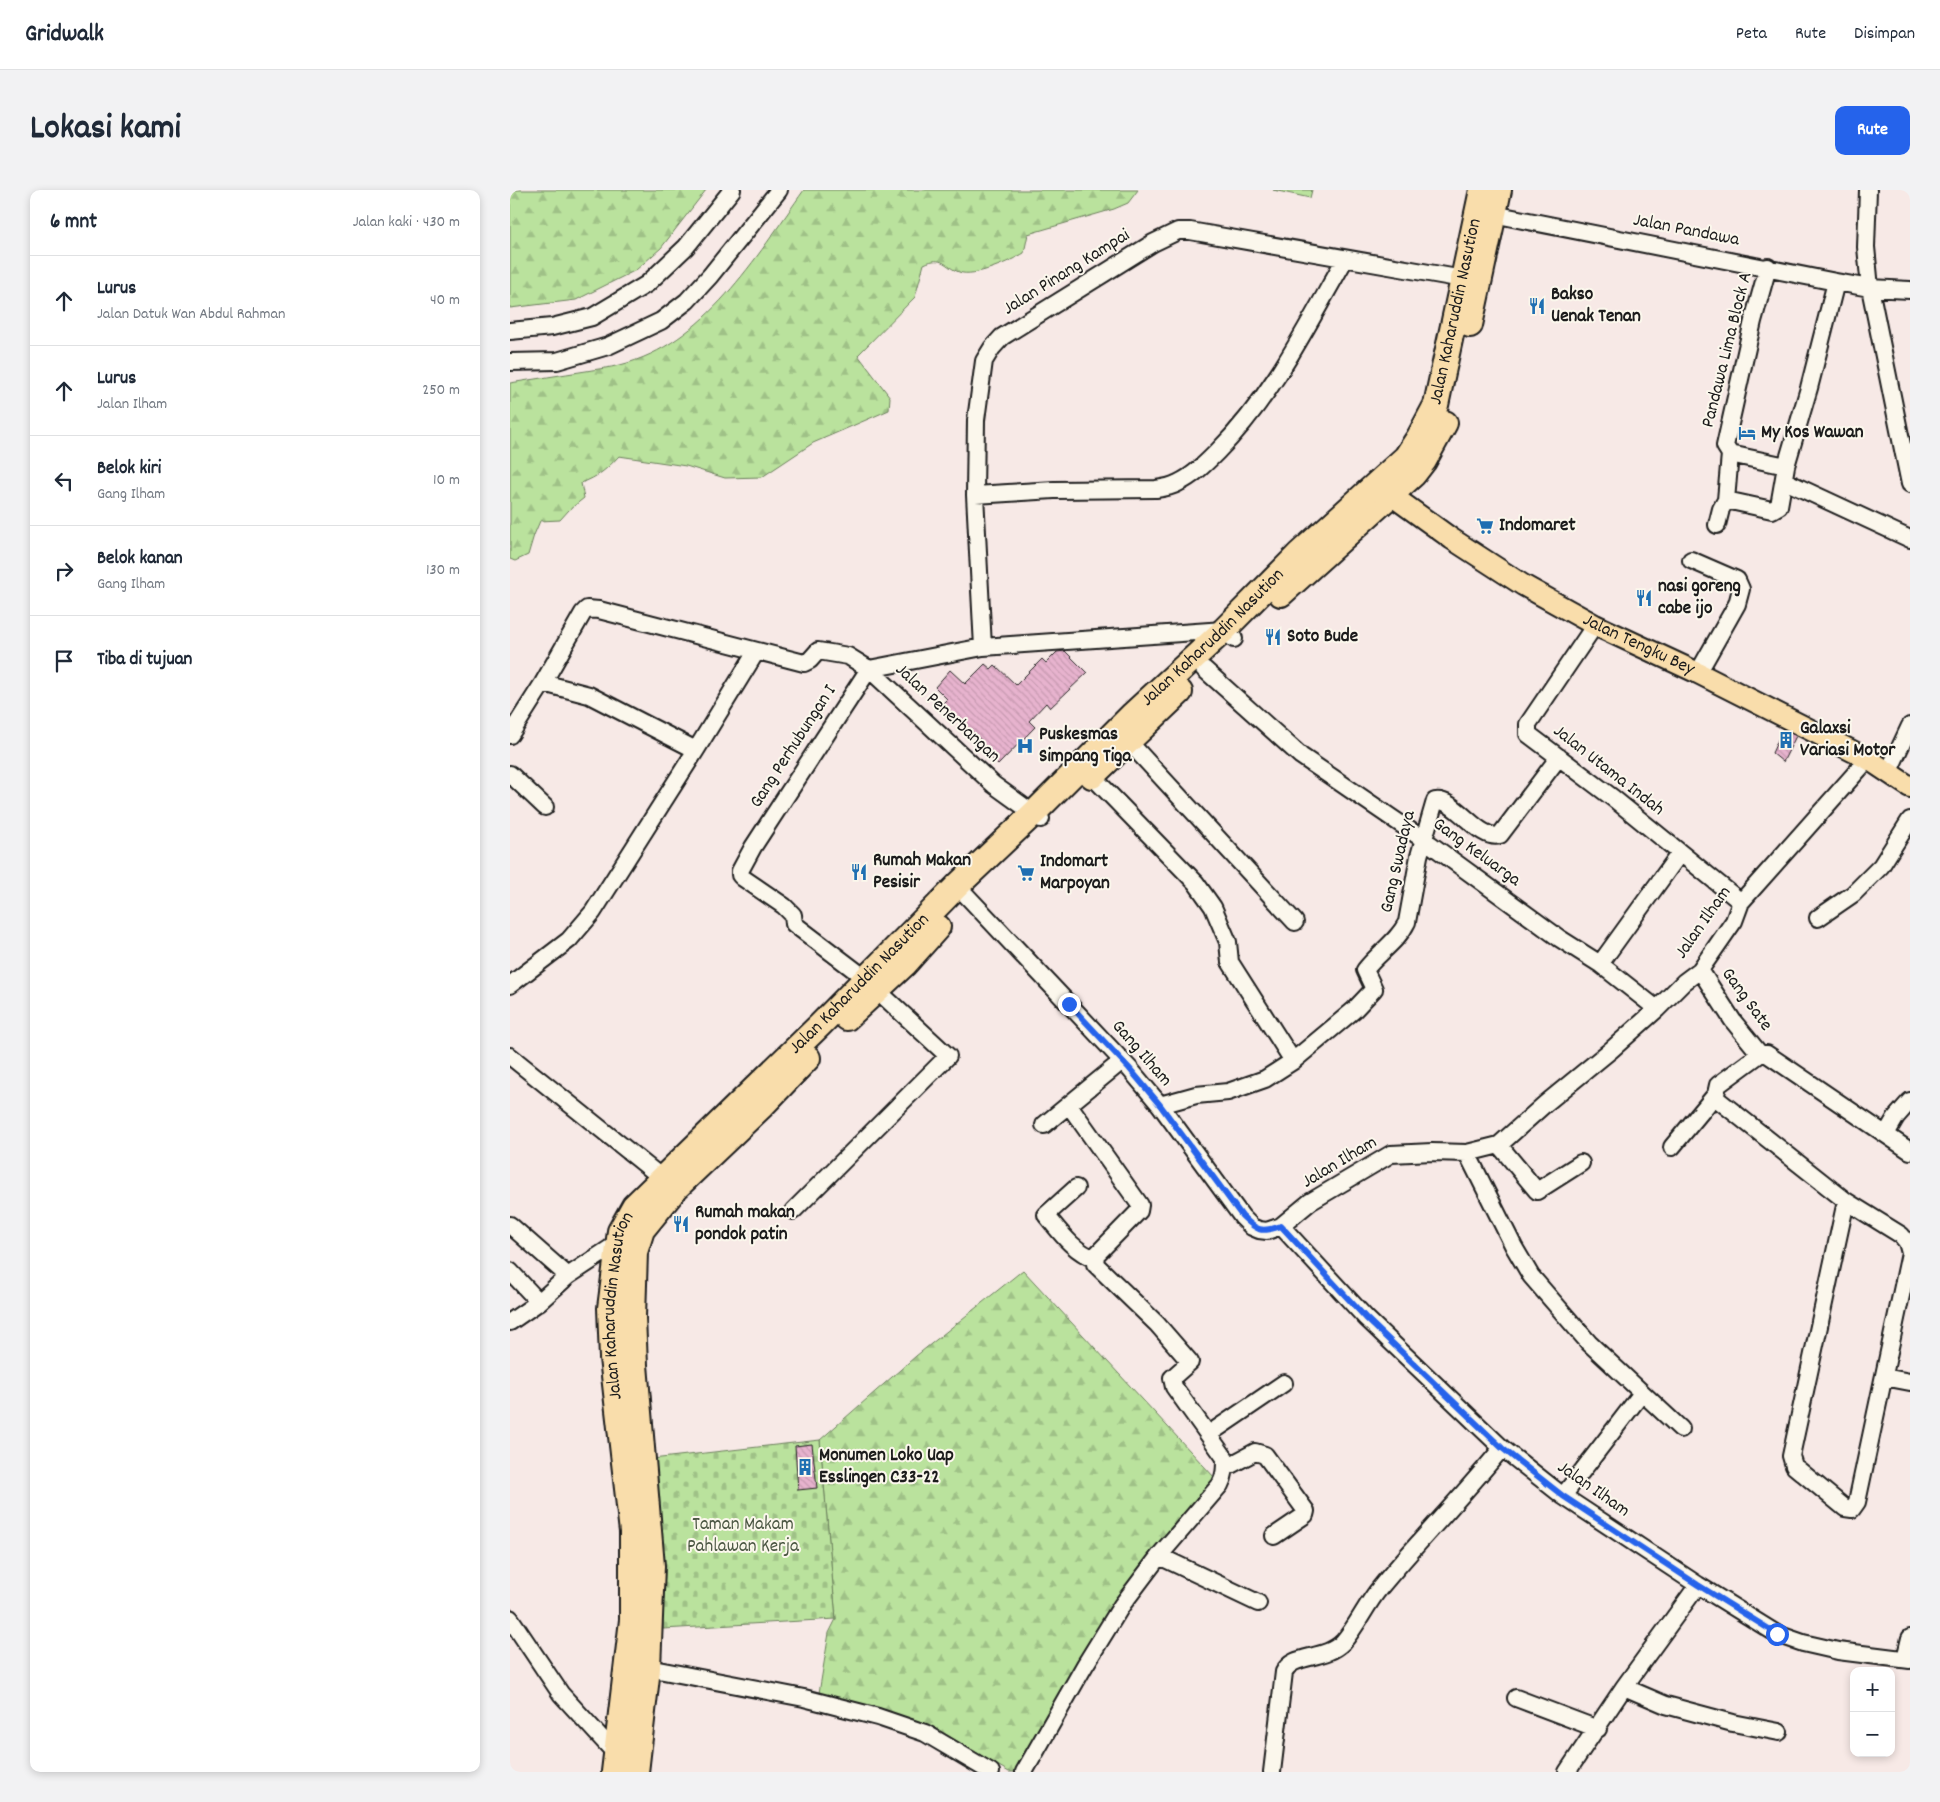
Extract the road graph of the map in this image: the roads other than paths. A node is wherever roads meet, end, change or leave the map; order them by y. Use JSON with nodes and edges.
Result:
{"nodes":[{"id":1,"x":732,"y":190,"type":"edge"},
{"id":2,"x":779,"y":190,"type":"edge"},
{"id":3,"x":1482,"y":190,"type":"edge"},
{"id":4,"x":1499,"y":190,"type":"edge"},
{"id":5,"x":1868,"y":190,"type":"edge"},
{"id":6,"x":1493,"y":214,"type":"junction"},
{"id":7,"x":1346,"y":259,"type":"junction"},
{"id":8,"x":1768,"y":268,"type":"junction"},
{"id":9,"x":1463,"y":279,"type":"junction"},
{"id":10,"x":1836,"y":282,"type":"junction"},
{"id":11,"x":1870,"y":288,"type":"junction"},
{"id":12,"x":1910,"y":290,"type":"edge"},
{"id":13,"x":510,"y":331,"type":"edge"},
{"id":14,"x":510,"y":362,"type":"edge"},
{"id":15,"x":1902,"y":410,"type":"edge"},
{"id":16,"x":1730,"y":454,"type":"junction"},
{"id":17,"x":1785,"y":473,"type":"junction"},
{"id":18,"x":1910,"y":484,"type":"edge"},
{"id":19,"x":1384,"y":489,"type":"junction"},
{"id":20,"x":975,"y":495,"type":"junction"},
{"id":21,"x":1726,"y":500,"type":"junction"},
{"id":22,"x":1717,"y":525,"type":"dead end"},
{"id":23,"x":1910,"y":539,"type":"edge"},
{"id":24,"x":1691,"y":560,"type":"dead end"},
{"id":25,"x":1595,"y":625,"type":"junction"},
{"id":26,"x":1229,"y":635,"type":"junction"},
{"id":27,"x":983,"y":647,"type":"junction"},
{"id":28,"x":756,"y":652,"type":"junction"},
{"id":29,"x":869,"y":669,"type":"junction"},
{"id":30,"x":1204,"y":669,"type":"junction"},
{"id":31,"x":1698,"y":673,"type":"junction"},
{"id":32,"x":543,"y":683,"type":"junction"},
{"id":33,"x":1910,"y":726,"type":"edge"},
{"id":34,"x":510,"y":735,"type":"edge"},
{"id":35,"x":1128,"y":742,"type":"junction"},
{"id":36,"x":696,"y":750,"type":"junction"},
{"id":37,"x":1559,"y":757,"type":"junction"},
{"id":38,"x":1868,"y":759,"type":"junction"},
{"id":39,"x":1888,"y":773,"type":"junction"},
{"id":40,"x":510,"y":774,"type":"edge"},
{"id":41,"x":1092,"y":776,"type":"junction"},
{"id":42,"x":1910,"y":787,"type":"edge"},
{"id":43,"x":545,"y":807,"type":"dead end"},
{"id":44,"x":1038,"y":817,"type":"junction"},
{"id":45,"x":1910,"y":820,"type":"edge"},
{"id":46,"x":1423,"y":839,"type":"junction"},
{"id":47,"x":1680,"y":853,"type":"junction"},
{"id":48,"x":966,"y":895,"type":"junction"},
{"id":49,"x":1741,"y":902,"type":"junction"},
{"id":50,"x":1818,"y":918,"type":"dead end"},
{"id":51,"x":1295,"y":922,"type":"dead end"},
{"id":52,"x":1600,"y":964,"type":"junction"},
{"id":53,"x":1700,"y":970,"type":"junction"},
{"id":54,"x":871,"y":984,"type":"junction"},
{"id":55,"x":510,"y":985,"type":"edge"},
{"id":56,"x":1657,"y":1009,"type":"junction"},
{"id":57,"x":1760,"y":1054,"type":"junction"},
{"id":58,"x":510,"y":1056,"type":"edge"},
{"id":59,"x":1122,"y":1061,"type":"junction"},
{"id":60,"x":1293,"y":1061,"type":"junction"},
{"id":61,"x":1716,"y":1094,"type":"junction"},
{"id":62,"x":1910,"y":1101,"type":"edge"},
{"id":63,"x":1069,"y":1105,"type":"junction"},
{"id":64,"x":1160,"y":1105,"type":"junction"},
{"id":65,"x":1044,"y":1124,"type":"dead end"},
{"id":66,"x":1886,"y":1134,"type":"junction"},
{"id":67,"x":1500,"y":1145,"type":"junction"},
{"id":68,"x":1672,"y":1147,"type":"dead end"},
{"id":69,"x":1910,"y":1151,"type":"edge"},
{"id":70,"x":1467,"y":1153,"type":"junction"},
{"id":71,"x":1581,"y":1163,"type":"dead end"},
{"id":72,"x":662,"y":1178,"type":"junction"},
{"id":73,"x":1076,"y":1188,"type":"dead end"},
{"id":74,"x":1846,"y":1201,"type":"junction"},
{"id":75,"x":793,"y":1211,"type":"dead end"},
{"id":76,"x":510,"y":1225,"type":"edge"},
{"id":77,"x":1281,"y":1226,"type":"junction"},
{"id":78,"x":628,"y":1244,"type":"junction"},
{"id":79,"x":1095,"y":1259,"type":"junction"},
{"id":80,"x":510,"y":1270,"type":"edge"},
{"id":81,"x":568,"y":1276,"type":"junction"},
{"id":82,"x":539,"y":1302,"type":"junction"},
{"id":83,"x":510,"y":1322,"type":"edge"},
{"id":84,"x":1884,"y":1377,"type":"junction"},
{"id":85,"x":1910,"y":1382,"type":"edge"},
{"id":86,"x":1284,"y":1383,"type":"dead end"},
{"id":87,"x":1642,"y":1393,"type":"junction"},
{"id":88,"x":1681,"y":1429,"type":"dead end"},
{"id":89,"x":1209,"y":1434,"type":"junction"},
{"id":90,"x":1502,"y":1448,"type":"junction"},
{"id":91,"x":1225,"y":1468,"type":"junction"},
{"id":92,"x":1563,"y":1496,"type":"junction"},
{"id":93,"x":1274,"y":1536,"type":"dead end"},
{"id":94,"x":1159,"y":1556,"type":"junction"},
{"id":95,"x":1698,"y":1585,"type":"junction"},
{"id":96,"x":1258,"y":1603,"type":"dead end"},
{"id":97,"x":510,"y":1618,"type":"edge"},
{"id":98,"x":1910,"y":1638,"type":"edge"},
{"id":99,"x":1908,"y":1660,"type":"edge"},
{"id":100,"x":648,"y":1668,"type":"junction"},
{"id":101,"x":1624,"y":1687,"type":"junction"},
{"id":102,"x":1516,"y":1698,"type":"dead end"},
{"id":103,"x":1598,"y":1729,"type":"junction"},
{"id":104,"x":1779,"y":1732,"type":"dead end"},
{"id":105,"x":615,"y":1763,"type":"edge"},
{"id":106,"x":636,"y":1772,"type":"edge"},
{"id":107,"x":991,"y":1772,"type":"edge"},
{"id":108,"x":1024,"y":1772,"type":"edge"},
{"id":109,"x":1272,"y":1772,"type":"edge"},
{"id":110,"x":1568,"y":1772,"type":"edge"}],
"edges":[{"from":1,"to":13,"type":"street"},
{"from":2,"to":14,"type":"street"},
{"from":3,"to":9,"type":"highway","name":"Jalan Kaharuddin Nasution"},
{"from":4,"to":6,"type":"highway","name":"Jalan Kaharuddin Nasution"},
{"from":5,"to":11,"type":"street"},
{"from":6,"to":8,"type":"street","name":"Jalan Pandawa"},
{"from":6,"to":19,"type":"highway","name":"Jalan Kaharuddin Nasution"},
{"from":7,"to":9,"type":"street","name":"Jalan Pinang Kampai"},
{"from":7,"to":20,"type":"street"},
{"from":7,"to":20,"type":"street","name":"Jalan Pinang Kampai"},
{"from":8,"to":10,"type":"street","name":"Jalan Pandawa"},
{"from":8,"to":16,"type":"street","name":"Pandawa Lima Block A"},
{"from":9,"to":19,"type":"highway","name":"Jalan Kaharuddin Nasution"},
{"from":10,"to":11,"type":"street","name":"Jalan Pandawa"},
{"from":10,"to":17,"type":"street"},
{"from":11,"to":12,"type":"street","name":"Jalan Pandawa"},
{"from":11,"to":15,"type":"street"},
{"from":15,"to":18,"type":"street"},
{"from":16,"to":17,"type":"street"},
{"from":16,"to":21,"type":"street","name":"Pandawa Lima Block A"},
{"from":17,"to":21,"type":"street"},
{"from":17,"to":23,"type":"street"},
{"from":19,"to":25,"type":"main road","name":"Jalan Tengku Bey"},
{"from":19,"to":26,"type":"highway","name":"Jalan Kaharuddin Nasution"},
{"from":20,"to":27,"type":"street","name":"Jalan Pinang Kampai"},
{"from":21,"to":22,"type":"street","name":"Pandawa Lima Block A"},
{"from":24,"to":31,"type":"street"},
{"from":25,"to":31,"type":"main road","name":"Jalan Tengku Bey"},
{"from":25,"to":37,"type":"street","name":"Jalan Utama Indah"},
{"from":26,"to":27,"type":"street"},
{"from":26,"to":30,"type":"highway","name":"Jalan Kaharuddin Nasution"},
{"from":26,"to":44,"type":"highway","name":"Jalan Kaharuddin Nasution"},
{"from":27,"to":29,"type":"street"},
{"from":28,"to":29,"type":"street","name":"Jalan Penerbangan"},
{"from":28,"to":32,"type":"street"},
{"from":28,"to":36,"type":"street"},
{"from":29,"to":44,"type":"street","name":"Jalan Penerbangan"},
{"from":29,"to":54,"type":"street","name":"Gang Perhubungan I"},
{"from":30,"to":35,"type":"highway","name":"Jalan Kaharuddin Nasution"},
{"from":30,"to":46,"type":"street","name":"Gang Keluarga"},
{"from":31,"to":38,"type":"main road","name":"Jalan Tengku Bey"},
{"from":32,"to":34,"type":"street"},
{"from":32,"to":36,"type":"street"},
{"from":33,"to":39,"type":"street"},
{"from":35,"to":41,"type":"highway","name":"Jalan Kaharuddin Nasution"},
{"from":35,"to":51,"type":"street"},
{"from":36,"to":55,"type":"street"},
{"from":37,"to":46,"type":"street","name":"Gang Swadaya"},
{"from":37,"to":47,"type":"street","name":"Jalan Utama Indah"},
{"from":38,"to":39,"type":"main road","name":"Jalan Tengku Bey"},
{"from":38,"to":49,"type":"street","name":"Jalan Ilham"},
{"from":39,"to":42,"type":"main road","name":"Jalan Tengku Bey"},
{"from":40,"to":43,"type":"street"},
{"from":41,"to":44,"type":"highway","name":"Jalan Kaharuddin Nasution"},
{"from":41,"to":60,"type":"street"},
{"from":44,"to":48,"type":"highway","name":"Jalan Kaharuddin Nasution"},
{"from":44,"to":54,"type":"highway","name":"Jalan Kaharuddin Nasution"},
{"from":45,"to":50,"type":"street"},
{"from":46,"to":52,"type":"street","name":"Gang Keluarga"},
{"from":46,"to":60,"type":"street","name":"Gang Swadaya"},
{"from":47,"to":49,"type":"street","name":"Jalan Utama Indah"},
{"from":47,"to":52,"type":"street"},
{"from":48,"to":54,"type":"highway","name":"Jalan Kaharuddin Nasution"},
{"from":48,"to":59,"type":"street","name":"Gang Ilham"},
{"from":49,"to":53,"type":"street","name":"Jalan Ilham"},
{"from":52,"to":56,"type":"street","name":"Gang Keluarga"},
{"from":53,"to":56,"type":"street","name":"Jalan Ilham"},
{"from":53,"to":57,"type":"street","name":"Gang Sate"},
{"from":54,"to":72,"type":"highway","name":"Jalan Kaharuddin Nasution"},
{"from":54,"to":75,"type":"street"},
{"from":54,"to":78,"type":"highway","name":"Jalan Kaharuddin Nasution"},
{"from":56,"to":67,"type":"street","name":"Jalan Ilham"},
{"from":57,"to":61,"type":"street"},
{"from":57,"to":66,"type":"street"},
{"from":58,"to":72,"type":"street"},
{"from":59,"to":63,"type":"street"},
{"from":59,"to":64,"type":"street","name":"Gang Ilham"},
{"from":60,"to":64,"type":"street","name":"Gang Swadaya"},
{"from":61,"to":68,"type":"street"},
{"from":61,"to":74,"type":"street"},
{"from":62,"to":66,"type":"street"},
{"from":63,"to":65,"type":"street"},
{"from":63,"to":79,"type":"street"},
{"from":64,"to":77,"type":"street","name":"Gang Ilham"},
{"from":66,"to":69,"type":"street"},
{"from":67,"to":70,"type":"street","name":"Jalan Ilham"},
{"from":67,"to":71,"type":"street"},
{"from":70,"to":77,"type":"street","name":"Jalan Ilham"},
{"from":70,"to":87,"type":"street"},
{"from":72,"to":78,"type":"highway","name":"Jalan Kaharuddin Nasution"},
{"from":73,"to":79,"type":"street"},
{"from":74,"to":84,"type":"street"},
{"from":74,"to":84,"type":"street"},
{"from":76,"to":81,"type":"street"},
{"from":77,"to":90,"type":"street","name":"Jalan Ilham"},
{"from":78,"to":81,"type":"street"},
{"from":78,"to":100,"type":"highway","name":"Jalan Kaharuddin Nasution"},
{"from":78,"to":105,"type":"highway","name":"Jalan Kaharuddin Nasution"},
{"from":79,"to":89,"type":"street"},
{"from":80,"to":82,"type":"street"},
{"from":81,"to":82,"type":"street"},
{"from":82,"to":83,"type":"street"},
{"from":84,"to":85,"type":"street"},
{"from":86,"to":89,"type":"street"},
{"from":87,"to":88,"type":"street"},
{"from":87,"to":92,"type":"street"},
{"from":89,"to":91,"type":"street"},
{"from":90,"to":92,"type":"street","name":"Jalan Ilham"},
{"from":90,"to":109,"type":"street"},
{"from":91,"to":93,"type":"street"},
{"from":91,"to":94,"type":"street"},
{"from":92,"to":95,"type":"street","name":"Jalan Ilham"},
{"from":94,"to":96,"type":"street"},
{"from":94,"to":108,"type":"street"},
{"from":95,"to":99,"type":"street","name":"Jalan Ilham"},
{"from":95,"to":101,"type":"street"},
{"from":97,"to":105,"type":"street"},
{"from":98,"to":99,"type":"street"},
{"from":100,"to":106,"type":"highway","name":"Jalan Kaharuddin Nasution"},
{"from":100,"to":107,"type":"street"},
{"from":101,"to":103,"type":"street"},
{"from":101,"to":104,"type":"street"},
{"from":102,"to":103,"type":"street"},
{"from":103,"to":110,"type":"street"}]}
